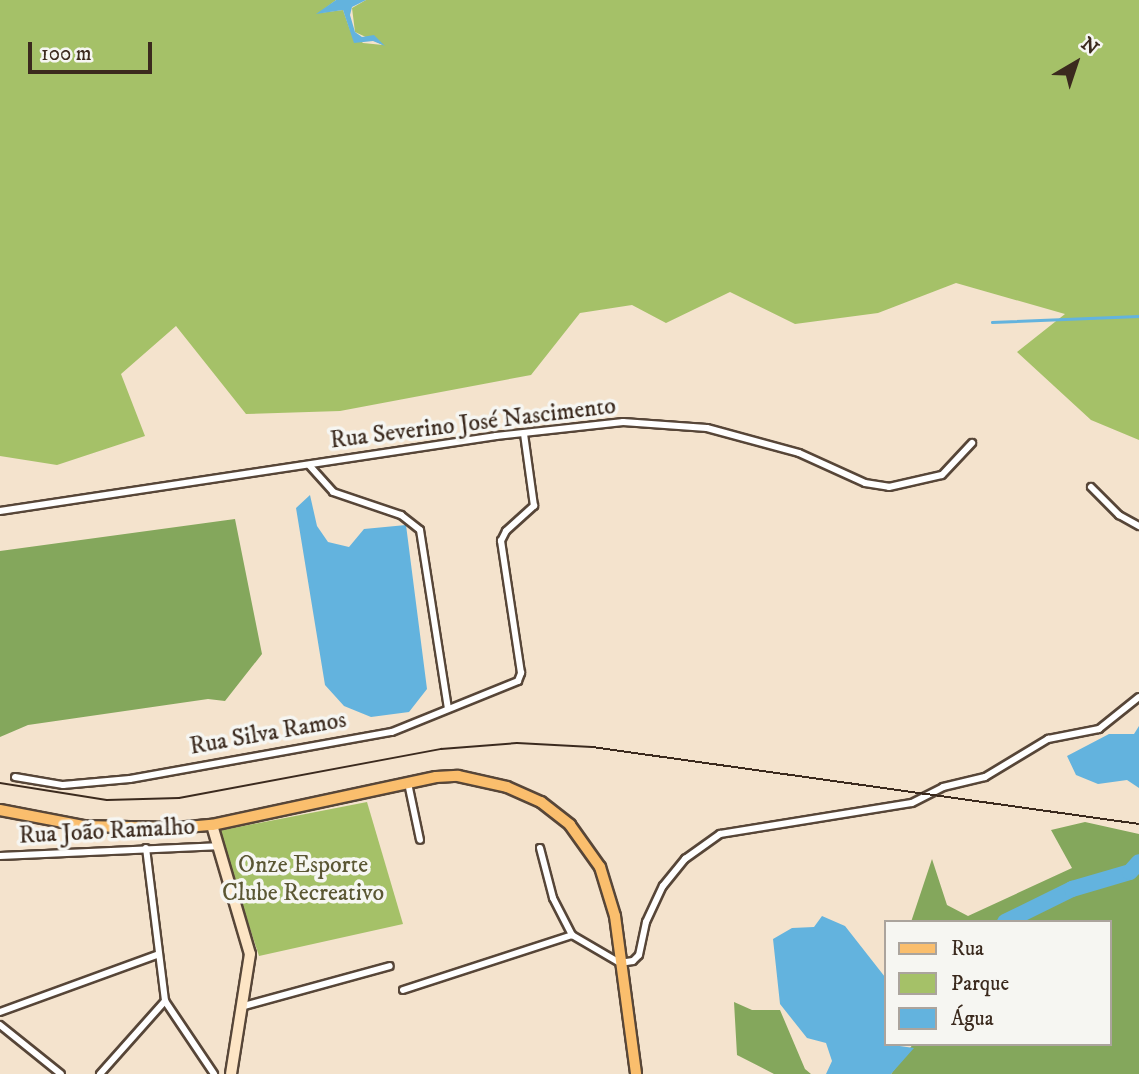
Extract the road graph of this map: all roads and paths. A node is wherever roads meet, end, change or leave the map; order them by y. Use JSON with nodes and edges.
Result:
{"nodes":[{"id":1,"x":524,"y":434,"type":"junction"},
{"id":2,"x":972,"y":443,"type":"dead end"},
{"id":3,"x":309,"y":465,"type":"junction"},
{"id":4,"x":1091,"y":488,"type":"dead end"},
{"id":5,"x":0,"y":511,"type":"edge"},
{"id":6,"x":1139,"y":526,"type":"edge"},
{"id":7,"x":1139,"y":697,"type":"edge"},
{"id":8,"x":448,"y":708,"type":"junction"},
{"id":9,"x":15,"y":777,"type":"dead end"},
{"id":10,"x":408,"y":783,"type":"junction"},
{"id":11,"x":0,"y":810,"type":"edge"},
{"id":12,"x":212,"y":825,"type":"junction"},
{"id":13,"x":420,"y":840,"type":"dead end"},
{"id":14,"x":216,"y":846,"type":"junction"},
{"id":15,"x":146,"y":848,"type":"junction"},
{"id":16,"x":540,"y":848,"type":"dead end"},
{"id":17,"x":0,"y":856,"type":"edge"},
{"id":18,"x":572,"y":935,"type":"junction"},
{"id":19,"x":157,"y":955,"type":"junction"},
{"id":20,"x":620,"y":962,"type":"junction"},
{"id":21,"x":390,"y":966,"type":"dead end"},
{"id":22,"x":403,"y":990,"type":"dead end"},
{"id":23,"x":165,"y":1001,"type":"junction"},
{"id":24,"x":244,"y":1006,"type":"junction"},
{"id":25,"x":0,"y":1012,"type":"edge"},
{"id":26,"x":0,"y":1025,"type":"edge"},
{"id":27,"x":61,"y":1074,"type":"edge"},
{"id":28,"x":100,"y":1074,"type":"edge"},
{"id":29,"x":214,"y":1074,"type":"edge"},
{"id":30,"x":231,"y":1074,"type":"edge"},
{"id":31,"x":636,"y":1074,"type":"edge"}],
"edges":[{"from":1,"to":2,"type":"street","name":"Rua Severino José Nascimento"},
{"from":1,"to":3,"type":"street","name":"Rua Severino José Nascimento"},
{"from":1,"to":8,"type":"street","name":"Rua Silva Ramos"},
{"from":3,"to":5,"type":"street","name":"Rua Severino José Nascimento"},
{"from":3,"to":8,"type":"street"},
{"from":4,"to":6,"type":"street"},
{"from":7,"to":20,"type":"street"},
{"from":8,"to":9,"type":"street","name":"Rua Silva Ramos"},
{"from":10,"to":12,"type":"main road"},
{"from":10,"to":13,"type":"street"},
{"from":10,"to":20,"type":"main road"},
{"from":11,"to":12,"type":"main road"},
{"from":12,"to":14,"type":"street"},
{"from":14,"to":15,"type":"street","name":"Rua João Ramalho"},
{"from":14,"to":24,"type":"street"},
{"from":15,"to":17,"type":"street","name":"Rua João Ramalho"},
{"from":15,"to":19,"type":"street"},
{"from":16,"to":18,"type":"street"},
{"from":18,"to":20,"type":"street"},
{"from":18,"to":22,"type":"street"},
{"from":19,"to":23,"type":"street"},
{"from":19,"to":25,"type":"street"},
{"from":20,"to":31,"type":"main road"},
{"from":21,"to":24,"type":"street"},
{"from":23,"to":28,"type":"street"},
{"from":23,"to":29,"type":"street"},
{"from":24,"to":30,"type":"street"},
{"from":26,"to":27,"type":"street"}]}
